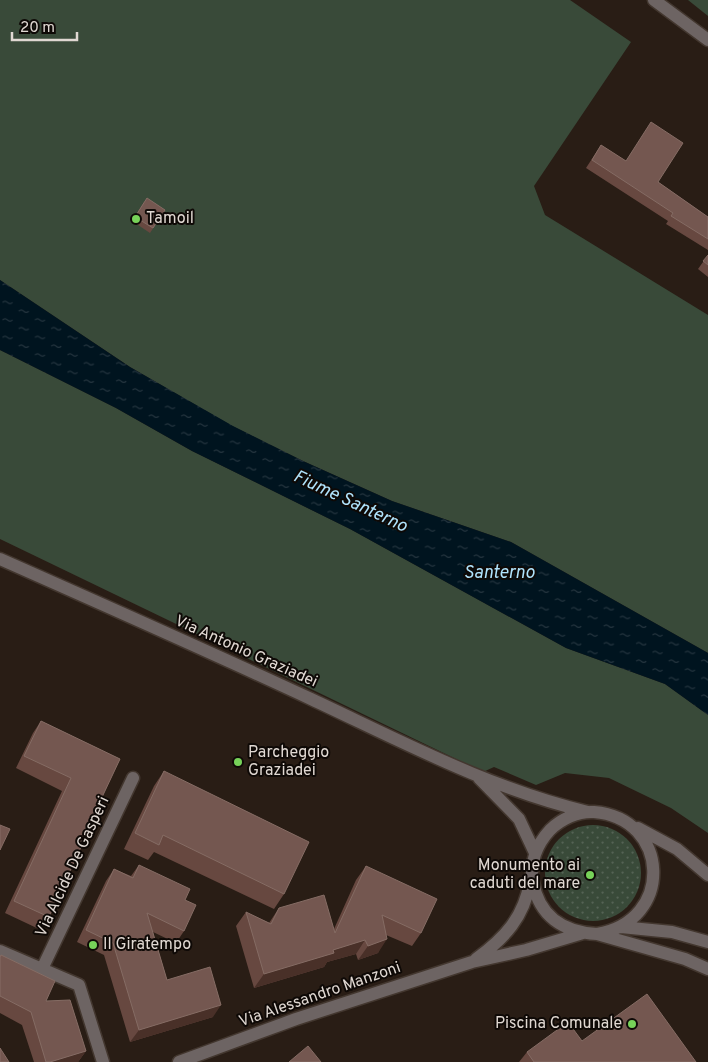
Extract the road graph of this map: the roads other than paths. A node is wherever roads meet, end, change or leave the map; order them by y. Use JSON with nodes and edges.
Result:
{"nodes":[{"id":1,"x":654,"y":0,"type":"edge"},
{"id":2,"x":708,"y":40,"type":"edge"},
{"id":3,"x":0,"y":559,"type":"edge"},
{"id":4,"x":477,"y":777,"type":"junction"},
{"id":5,"x":133,"y":778,"type":"dead end"},
{"id":6,"x":588,"y":812,"type":"junction"},
{"id":7,"x":620,"y":819,"type":"junction"},
{"id":8,"x":535,"y":853,"type":"junction"},
{"id":9,"x":708,"y":875,"type":"edge"},
{"id":10,"x":531,"y":876,"type":"junction"},
{"id":11,"x":621,"y":927,"type":"junction"},
{"id":12,"x":583,"y":934,"type":"junction"},
{"id":13,"x":597,"y":934,"type":"junction"},
{"id":14,"x":708,"y":942,"type":"edge"},
{"id":15,"x":0,"y":951,"type":"edge"},
{"id":16,"x":472,"y":962,"type":"junction"},
{"id":17,"x":42,"y":969,"type":"junction"},
{"id":18,"x":708,"y":969,"type":"edge"},
{"id":19,"x":103,"y":1062,"type":"edge"},
{"id":20,"x":179,"y":1062,"type":"edge"}],
"edges":[{"from":1,"to":2,"type":"street"},
{"from":3,"to":4,"type":"street","name":"Via Antonio Graziadei"},
{"from":4,"to":6,"type":"street","name":"Via Antonio Graziadei"},
{"from":4,"to":8,"type":"street","name":"Via Antonio Graziadei"},
{"from":5,"to":17,"type":"street","name":"Via Alcide De Gasperi"},
{"from":6,"to":7,"type":"street"},
{"from":6,"to":8,"type":"street"},
{"from":7,"to":9,"type":"street"},
{"from":7,"to":11,"type":"street"},
{"from":8,"to":10,"type":"street"},
{"from":10,"to":12,"type":"street"},
{"from":10,"to":16,"type":"street","name":"Via Alessandro Manzoni"},
{"from":11,"to":13,"type":"street"},
{"from":11,"to":14,"type":"street"},
{"from":12,"to":13,"type":"street"},
{"from":12,"to":16,"type":"street","name":"Via Alessandro Manzoni"},
{"from":13,"to":18,"type":"street"},
{"from":15,"to":17,"type":"street"},
{"from":16,"to":20,"type":"street","name":"Via Alessandro Manzoni"},
{"from":17,"to":19,"type":"street"}]}
